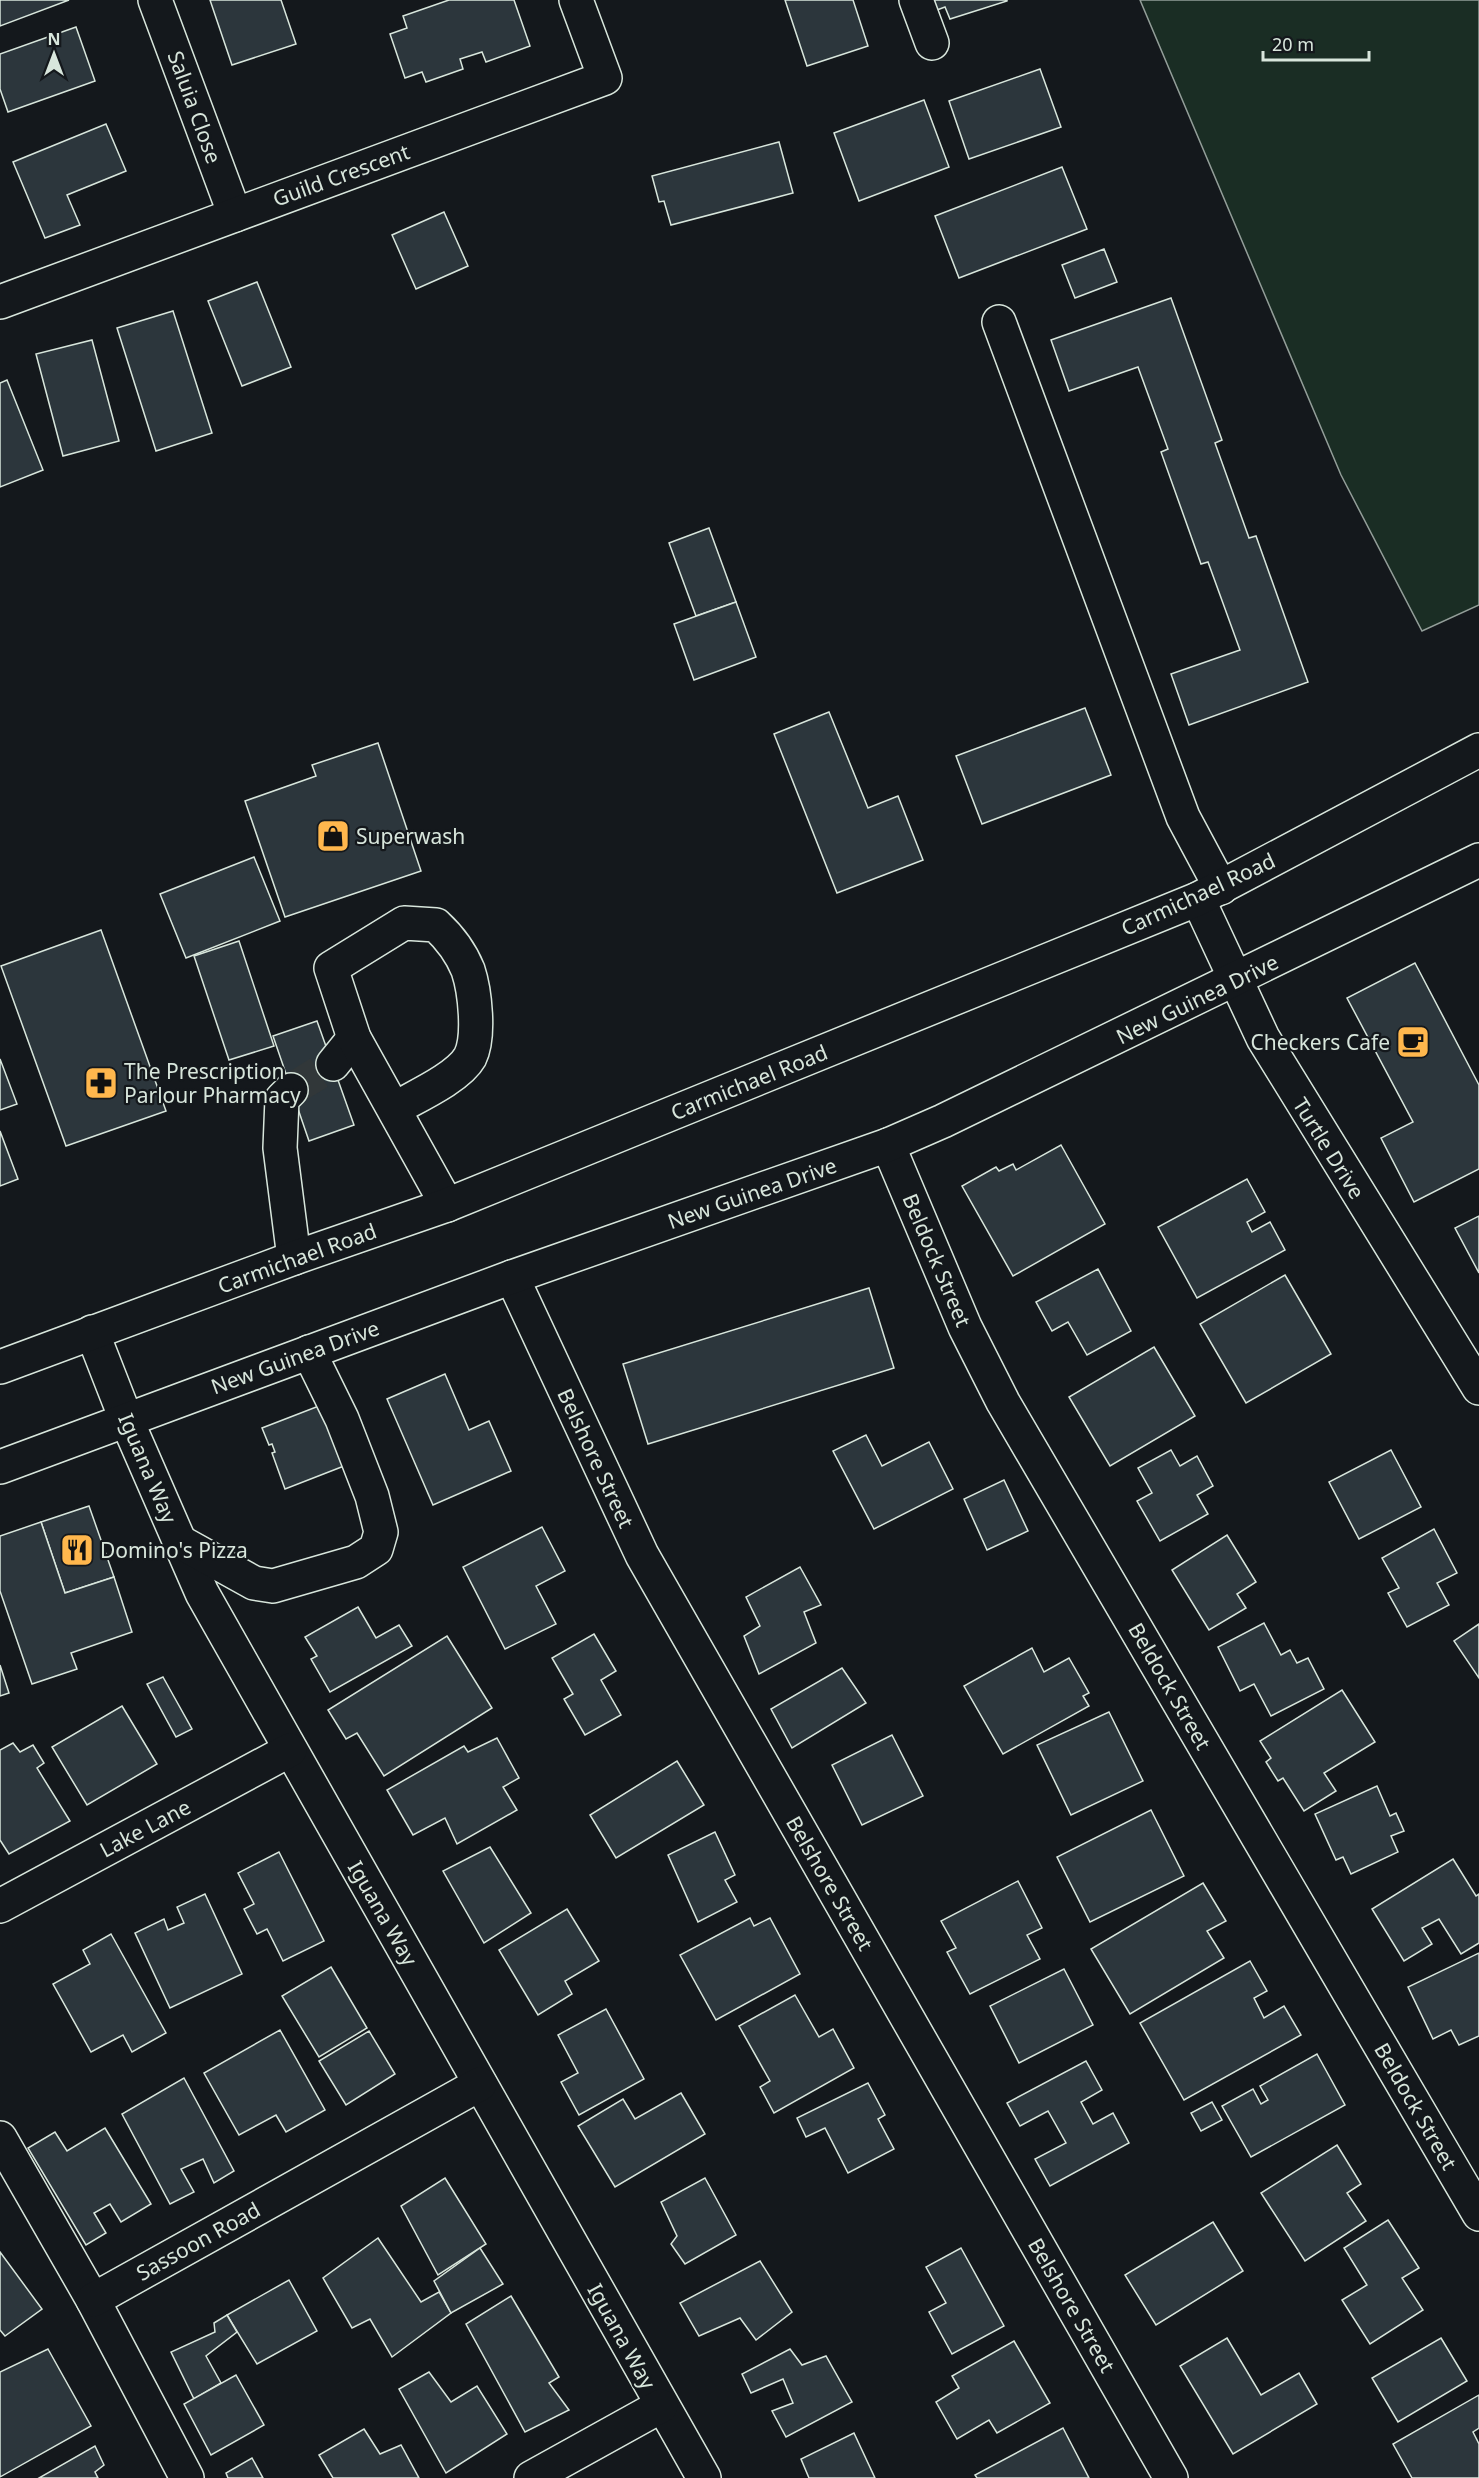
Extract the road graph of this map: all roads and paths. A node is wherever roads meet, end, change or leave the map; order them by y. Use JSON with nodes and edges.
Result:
{"nodes":[{"id":1,"x":154,"y":0,"type":"edge"},
{"id":2,"x":576,"y":0,"type":"edge"},
{"id":3,"x":916,"y":0,"type":"edge"},
{"id":4,"x":932,"y":43,"type":"dead end"},
{"id":5,"x":235,"y":215,"type":"junction"},
{"id":6,"x":0,"y":302,"type":"edge"},
{"id":7,"x":999,"y":322,"type":"dead end"},
{"id":8,"x":1479,"y":750,"type":"edge"},
{"id":9,"x":1479,"y":860,"type":"edge"},
{"id":10,"x":1210,"y":893,"type":"junction"},
{"id":11,"x":1235,"y":980,"type":"junction"},
{"id":12,"x":354,"y":1038,"type":"junction"},
{"id":13,"x":333,"y":1064,"type":"tunnel mouth"},
{"id":14,"x":291,"y":1090,"type":"tunnel mouth"},
{"id":15,"x":394,"y":1109,"type":"junction"},
{"id":16,"x":888,"y":1145,"type":"junction"},
{"id":17,"x":447,"y":1205,"type":"junction"},
{"id":18,"x":294,"y":1258,"type":"junction"},
{"id":19,"x":512,"y":1277,"type":"junction"},
{"id":20,"x":93,"y":1332,"type":"junction"},
{"id":21,"x":309,"y":1352,"type":"junction"},
{"id":22,"x":0,"y":1367,"type":"edge"},
{"id":23,"x":1479,"y":1388,"type":"edge"},
{"id":24,"x":126,"y":1419,"type":"junction"},
{"id":25,"x":0,"y":1467,"type":"edge"},
{"id":26,"x":180,"y":1542,"type":"junction"},
{"id":27,"x":290,"y":1750,"type":"junction"},
{"id":28,"x":0,"y":1906,"type":"edge"},
{"id":29,"x":480,"y":2084,"type":"junction"},
{"id":30,"x":0,"y":2138,"type":"edge"},
{"id":31,"x":1479,"y":2214,"type":"edge"},
{"id":32,"x":93,"y":2300,"type":"junction"},
{"id":33,"x":661,"y":2406,"type":"junction"},
{"id":34,"x":187,"y":2478,"type":"edge"},
{"id":35,"x":531,"y":2478,"type":"edge"},
{"id":36,"x":704,"y":2478,"type":"edge"},
{"id":37,"x":1171,"y":2478,"type":"edge"}],
"edges":[{"from":1,"to":5,"type":"street","name":"Saluia Close"},
{"from":2,"to":5,"type":"street","name":"Guild Crescent"},
{"from":3,"to":4,"type":"street"},
{"from":5,"to":6,"type":"street","name":"Guild Crescent"},
{"from":7,"to":10,"type":"street","name":"Turtle Drive"},
{"from":8,"to":10,"type":"street","name":"Carmichael Road"},
{"from":9,"to":11,"type":"street","name":"New Guinea Drive"},
{"from":10,"to":11,"type":"street","name":"Turtle Drive"},
{"from":10,"to":17,"type":"street","name":"Carmichael Road"},
{"from":11,"to":16,"type":"street","name":"New Guinea Drive"},
{"from":11,"to":23,"type":"street","name":"Turtle Drive"},
{"from":12,"to":13,"type":"street"},
{"from":12,"to":15,"type":"street"},
{"from":12,"to":15,"type":"street"},
{"from":14,"to":18,"type":"street"},
{"from":15,"to":17,"type":"street"},
{"from":16,"to":19,"type":"street","name":"New Guinea Drive"},
{"from":16,"to":31,"type":"street","name":"Beldock Street"},
{"from":17,"to":18,"type":"street","name":"Carmichael Road"},
{"from":18,"to":20,"type":"street","name":"Carmichael Road"},
{"from":19,"to":21,"type":"street","name":"New Guinea Drive"},
{"from":19,"to":37,"type":"street","name":"Belshore Street"},
{"from":20,"to":22,"type":"street","name":"Carmichael Road"},
{"from":20,"to":24,"type":"street","name":"Iguana Way"},
{"from":21,"to":24,"type":"street","name":"New Guinea Drive"},
{"from":21,"to":26,"type":"street"},
{"from":24,"to":25,"type":"street","name":"New Guinea Drive"},
{"from":24,"to":26,"type":"street","name":"Iguana Way"},
{"from":26,"to":27,"type":"street","name":"Iguana Way"},
{"from":27,"to":28,"type":"street","name":"Lake Lane"},
{"from":27,"to":29,"type":"street","name":"Iguana Way"},
{"from":29,"to":32,"type":"street","name":"Sassoon Road"},
{"from":29,"to":33,"type":"street","name":"Iguana Way"},
{"from":30,"to":32,"type":"street"},
{"from":32,"to":34,"type":"street"},
{"from":33,"to":35,"type":"street"},
{"from":33,"to":36,"type":"street","name":"Iguana Way"}]}
